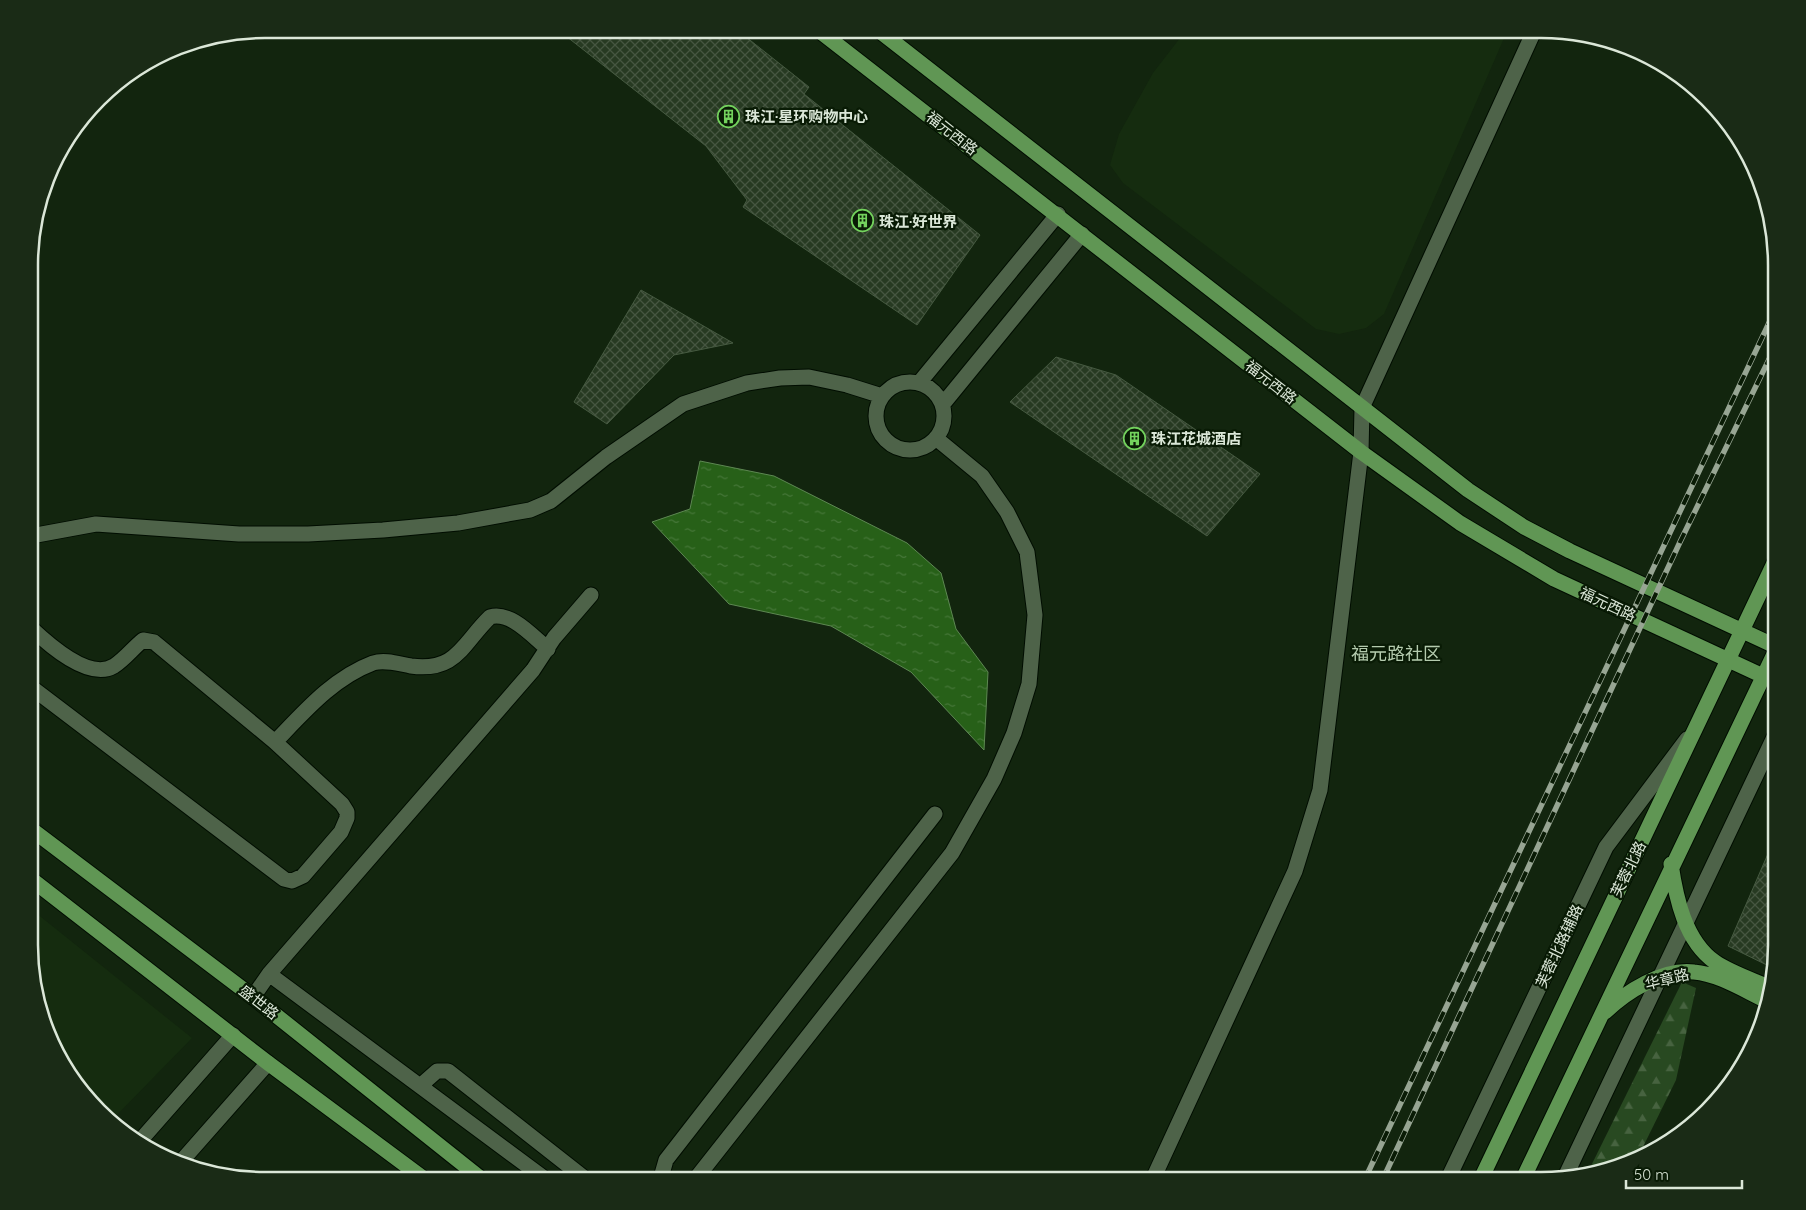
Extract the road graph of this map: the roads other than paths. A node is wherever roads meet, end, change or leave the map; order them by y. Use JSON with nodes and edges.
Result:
{"nodes":[{"id":1,"x":829,"y":38,"type":"edge"},
{"id":2,"x":888,"y":38,"type":"edge"},
{"id":3,"x":1531,"y":38,"type":"edge"},
{"id":4,"x":1058,"y":214,"type":"junction"},
{"id":5,"x":1082,"y":234,"type":"junction"},
{"id":6,"x":919,"y":383,"type":"junction"},
{"id":7,"x":882,"y":396,"type":"junction"},
{"id":8,"x":943,"y":404,"type":"junction"},
{"id":9,"x":1362,"y":408,"type":"junction"},
{"id":10,"x":937,"y":439,"type":"junction"},
{"id":11,"x":1360,"y":452,"type":"junction"},
{"id":12,"x":38,"y":535,"type":"edge"},
{"id":13,"x":1768,"y":576,"type":"edge"},
{"id":14,"x":591,"y":595,"type":"dead end"},
{"id":15,"x":1742,"y":631,"type":"junction"},
{"id":16,"x":38,"y":634,"type":"edge"},
{"id":17,"x":1768,"y":643,"type":"edge"},
{"id":18,"x":548,"y":649,"type":"junction"},
{"id":19,"x":1728,"y":660,"type":"junction"},
{"id":20,"x":1768,"y":666,"type":"edge"},
{"id":21,"x":1763,"y":676,"type":"junction"},
{"id":22,"x":38,"y":692,"type":"edge"},
{"id":23,"x":1697,"y":725,"type":"junction"},
{"id":24,"x":275,"y":742,"type":"junction"},
{"id":25,"x":1768,"y":753,"type":"edge"},
{"id":26,"x":935,"y":814,"type":"dead end"},
{"id":27,"x":38,"y":834,"type":"edge"},
{"id":28,"x":1672,"y":864,"type":"junction"},
{"id":29,"x":38,"y":884,"type":"edge"},
{"id":30,"x":1686,"y":921,"type":"junction"},
{"id":31,"x":269,"y":974,"type":"junction"},
{"id":32,"x":1659,"y":978,"type":"junction"},
{"id":33,"x":1765,"y":985,"type":"edge"},
{"id":34,"x":253,"y":997,"type":"junction"},
{"id":35,"x":1762,"y":999,"type":"edge"},
{"id":36,"x":1600,"y":1017,"type":"junction"},
{"id":37,"x":233,"y":1035,"type":"junction"},
{"id":38,"x":268,"y":1063,"type":"junction"},
{"id":39,"x":420,"y":1086,"type":"junction"},
{"id":40,"x":143,"y":1137,"type":"edge"},
{"id":41,"x":185,"y":1157,"type":"edge"},
{"id":42,"x":1568,"y":1171,"type":"edge"},
{"id":43,"x":414,"y":1172,"type":"edge"},
{"id":44,"x":473,"y":1172,"type":"edge"},
{"id":45,"x":536,"y":1172,"type":"edge"},
{"id":46,"x":577,"y":1172,"type":"edge"},
{"id":47,"x":663,"y":1172,"type":"edge"},
{"id":48,"x":701,"y":1172,"type":"edge"},
{"id":49,"x":1156,"y":1172,"type":"edge"},
{"id":50,"x":1451,"y":1172,"type":"edge"},
{"id":51,"x":1484,"y":1172,"type":"edge"},
{"id":52,"x":1526,"y":1172,"type":"edge"}],
"edges":[{"from":1,"to":4,"type":"main road","name":"福元西路"},
{"from":2,"to":9,"type":"main road","name":"福元西路"},
{"from":3,"to":9,"type":"street"},
{"from":4,"to":5,"type":"main road","name":"福元西路"},
{"from":4,"to":6,"type":"street"},
{"from":5,"to":8,"type":"street"},
{"from":5,"to":11,"type":"main road","name":"福元西路"},
{"from":6,"to":7,"type":"street"},
{"from":6,"to":8,"type":"street"},
{"from":7,"to":10,"type":"street"},
{"from":7,"to":12,"type":"street"},
{"from":8,"to":10,"type":"street"},
{"from":9,"to":11,"type":"street"},
{"from":9,"to":15,"type":"main road","name":"福元西路"},
{"from":10,"to":48,"type":"street"},
{"from":11,"to":19,"type":"main road","name":"福元西路"},
{"from":11,"to":49,"type":"street"},
{"from":13,"to":15,"type":"main road","name":"芙蓉北路"},
{"from":14,"to":18,"type":"street"},
{"from":15,"to":17,"type":"main road","name":"福元西路"},
{"from":15,"to":19,"type":"main road","name":"芙蓉北路"},
{"from":16,"to":24,"type":"street"},
{"from":18,"to":24,"type":"street"},
{"from":18,"to":31,"type":"street"},
{"from":19,"to":21,"type":"main road","name":"福元西路"},
{"from":19,"to":23,"type":"main road","name":"芙蓉北路"},
{"from":20,"to":21,"type":"main road"},
{"from":21,"to":28,"type":"main road"},
{"from":22,"to":24,"type":"street"},
{"from":23,"to":50,"type":"street","name":"芙蓉北路辅路"},
{"from":23,"to":51,"type":"main road","name":"芙蓉北路"},
{"from":25,"to":30,"type":"street"},
{"from":26,"to":47,"type":"street"},
{"from":27,"to":34,"type":"main road","name":"盛世路"},
{"from":28,"to":30,"type":"main road","name":"华章路"},
{"from":28,"to":36,"type":"main road"},
{"from":29,"to":37,"type":"main road"},
{"from":30,"to":32,"type":"street"},
{"from":30,"to":33,"type":"main road","name":"华章路"},
{"from":31,"to":34,"type":"street"},
{"from":31,"to":39,"type":"street"},
{"from":32,"to":35,"type":"main road","name":"华章路"},
{"from":32,"to":36,"type":"main road","name":"华章路"},
{"from":32,"to":42,"type":"street"},
{"from":34,"to":44,"type":"main road","name":"盛世路"},
{"from":36,"to":52,"type":"main road"},
{"from":37,"to":38,"type":"main road"},
{"from":37,"to":40,"type":"street"},
{"from":38,"to":41,"type":"street"},
{"from":38,"to":43,"type":"main road"},
{"from":39,"to":45,"type":"street"},
{"from":39,"to":46,"type":"street"}]}
